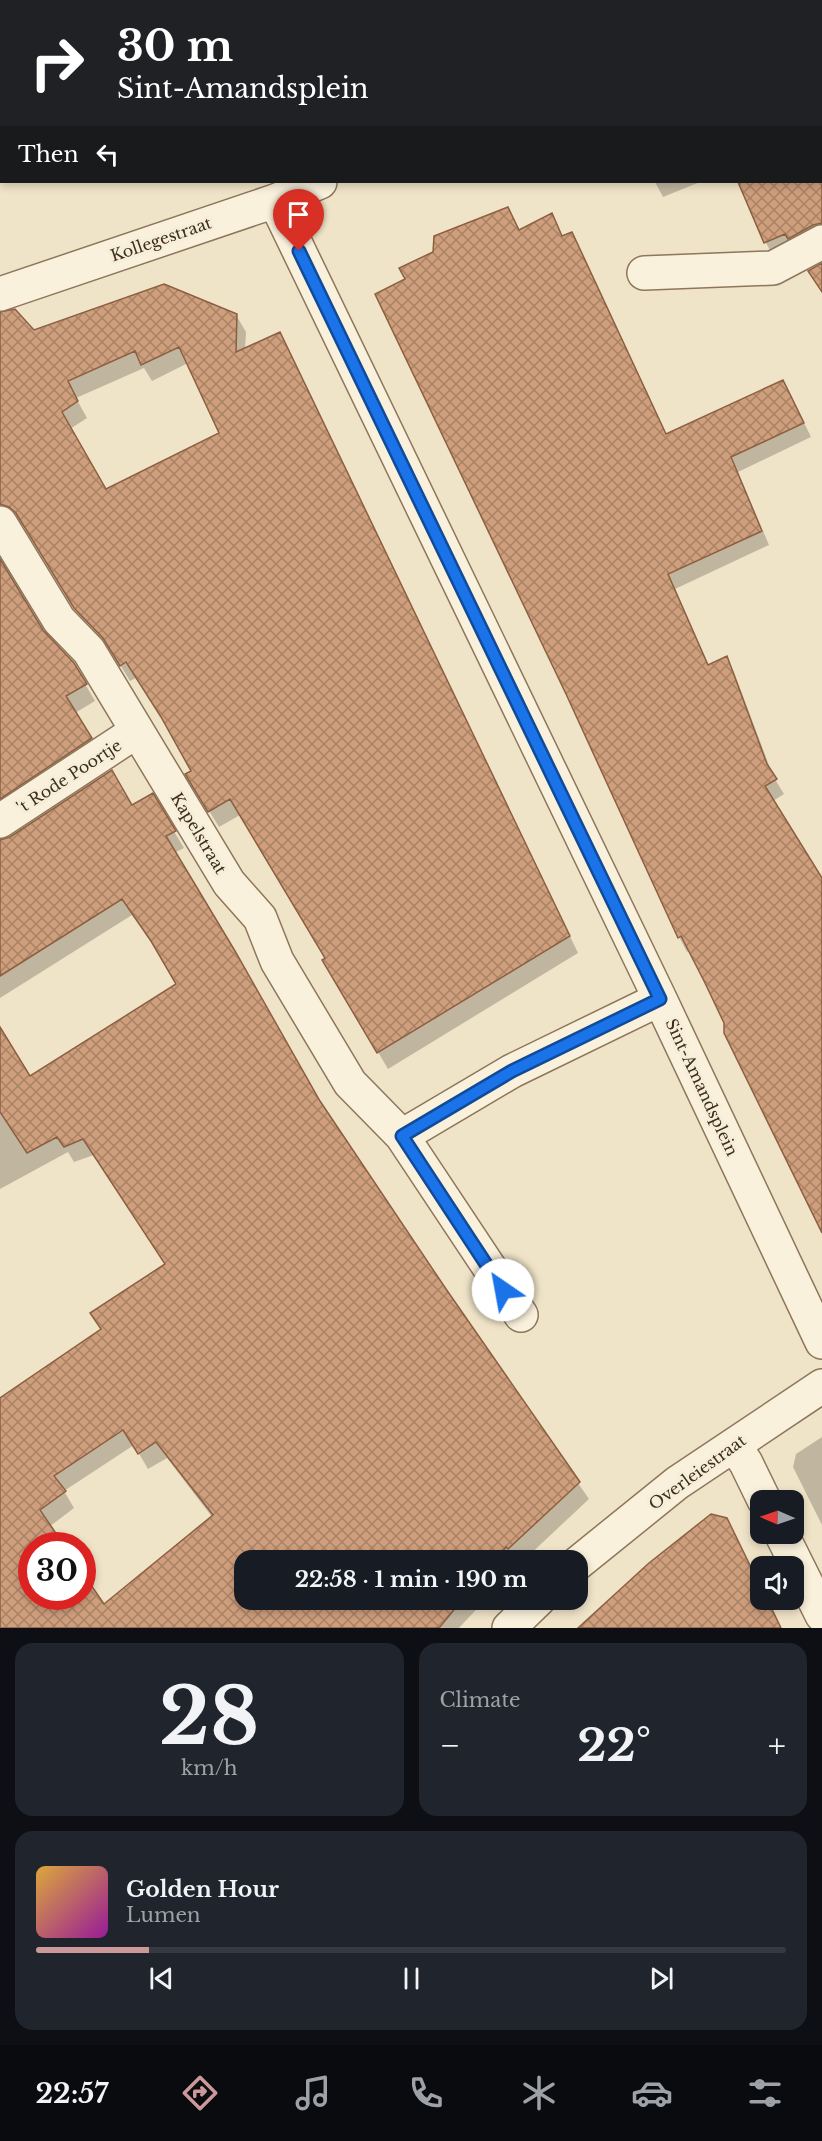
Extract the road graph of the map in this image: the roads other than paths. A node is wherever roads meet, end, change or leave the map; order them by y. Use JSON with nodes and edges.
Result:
{"nodes":[{"id":1,"x":318,"y":183,"type":"edge"},
{"id":2,"x":275,"y":201,"type":"junction"},
{"id":3,"x":822,"y":242,"type":"edge"},
{"id":4,"x":644,"y":273,"type":"dead end"},
{"id":5,"x":0,"y":294,"type":"edge"},
{"id":6,"x":0,"y":524,"type":"edge"},
{"id":7,"x":137,"y":731,"type":"junction"},
{"id":8,"x":0,"y":820,"type":"edge"},
{"id":9,"x":660,"y":999,"type":"junction"},
{"id":10,"x":402,"y":1136,"type":"junction"},
{"id":11,"x":521,"y":1315,"type":"dead end"},
{"id":12,"x":822,"y":1342,"type":"edge"},
{"id":13,"x":822,"y":1386,"type":"edge"},
{"id":14,"x":734,"y":1445,"type":"junction"},
{"id":15,"x":759,"y":1490,"type":"edge"},
{"id":16,"x":786,"y":1544,"type":"edge"},
{"id":17,"x":588,"y":1555,"type":"edge"},
{"id":18,"x":528,"y":1610,"type":"edge"},
{"id":19,"x":822,"y":1615,"type":"edge"},
{"id":20,"x":509,"y":1628,"type":"edge"}],
"edges":[{"from":1,"to":2,"type":"street","name":"Kollegestraat"},
{"from":2,"to":5,"type":"street","name":"Kollegestraat"},
{"from":2,"to":9,"type":"street"},
{"from":3,"to":4,"type":"street"},
{"from":6,"to":7,"type":"street","name":"Kapelstraat"},
{"from":7,"to":8,"type":"street","name":"'t Rode Poortje"},
{"from":7,"to":10,"type":"street","name":"Kapelstraat"},
{"from":9,"to":10,"type":"street","name":"Sint-Amandsplein"},
{"from":9,"to":12,"type":"street","name":"Sint-Amandsplein"},
{"from":10,"to":11,"type":"street"},
{"from":13,"to":14,"type":"street","name":"Overleiestraat"},
{"from":14,"to":15,"type":"street"},
{"from":14,"to":17,"type":"street","name":"Overleiestraat"},
{"from":16,"to":19,"type":"street"},
{"from":18,"to":20,"type":"street"}]}
